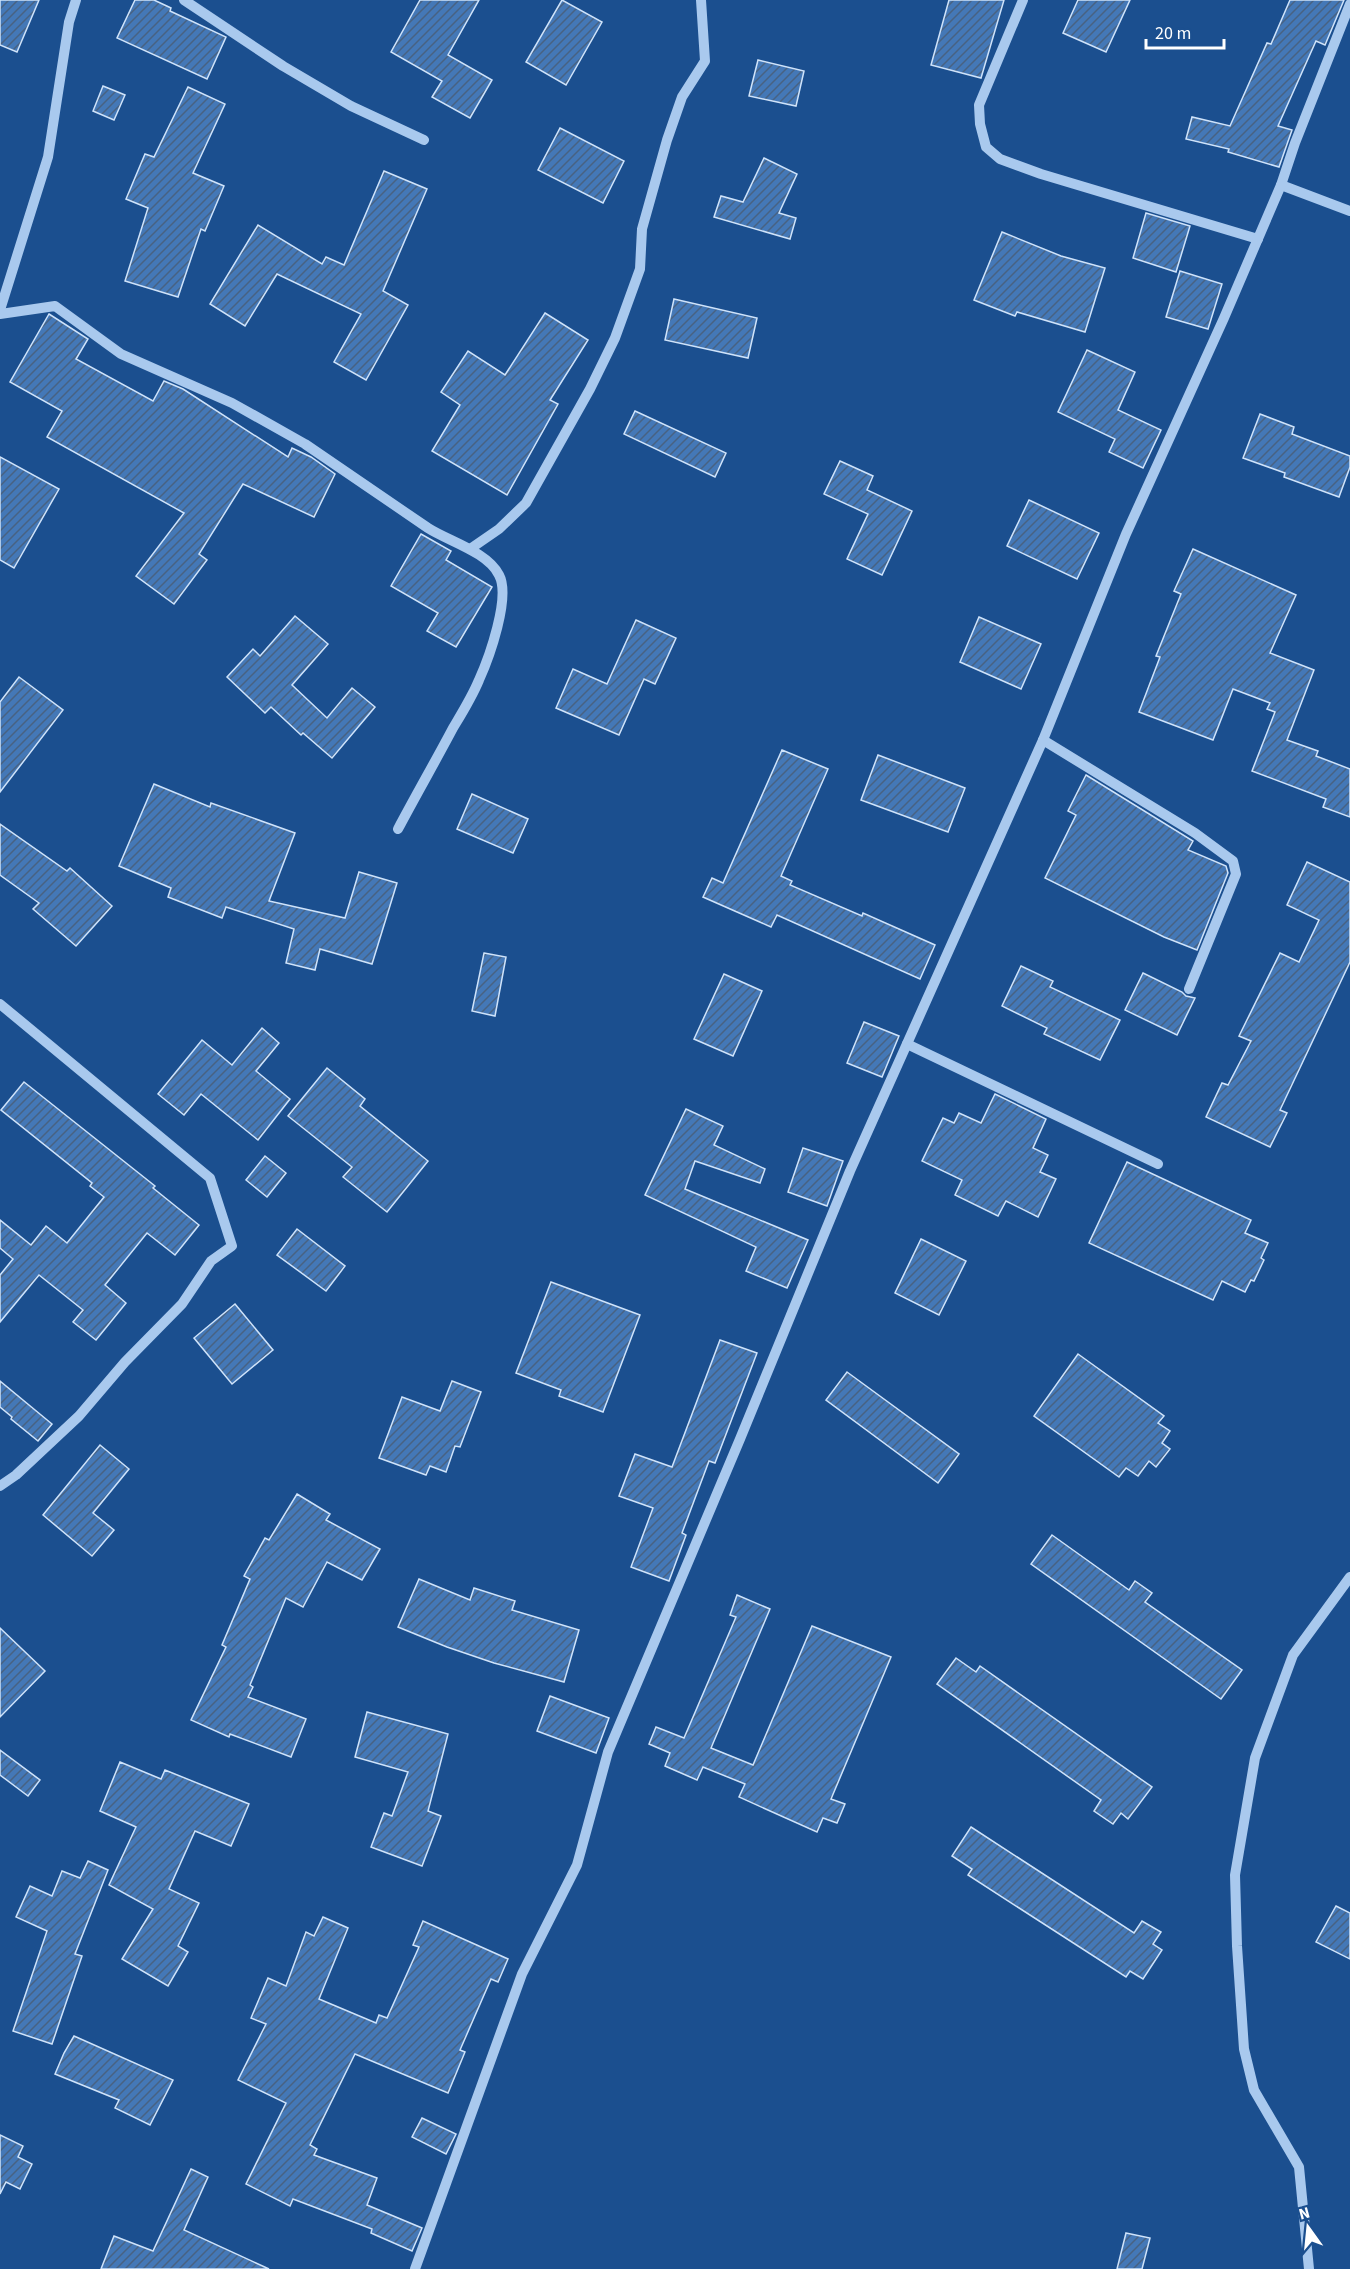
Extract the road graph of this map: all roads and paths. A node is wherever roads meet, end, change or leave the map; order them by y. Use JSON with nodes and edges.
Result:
{"nodes":[{"id":1,"x":76,"y":0,"type":"edge"},
{"id":2,"x":184,"y":0,"type":"edge"},
{"id":3,"x":701,"y":0,"type":"edge"},
{"id":4,"x":1023,"y":0,"type":"edge"},
{"id":5,"x":1350,"y":4,"type":"edge"},
{"id":6,"x":424,"y":140,"type":"dead end"},
{"id":7,"x":1281,"y":185,"type":"junction"},
{"id":8,"x":1350,"y":211,"type":"edge"},
{"id":9,"x":1258,"y":239,"type":"junction"},
{"id":10,"x":0,"y":312,"type":"edge"},
{"id":11,"x":470,"y":549,"type":"junction"},
{"id":12,"x":1043,"y":740,"type":"junction"},
{"id":13,"x":398,"y":829,"type":"dead end"},
{"id":14,"x":1189,"y":989,"type":"dead end"},
{"id":15,"x":0,"y":1004,"type":"edge"},
{"id":16,"x":907,"y":1044,"type":"junction"},
{"id":17,"x":1158,"y":1164,"type":"dead end"},
{"id":18,"x":0,"y":1486,"type":"edge"},
{"id":19,"x":1350,"y":1578,"type":"edge"},
{"id":20,"x":415,"y":2269,"type":"edge"},
{"id":21,"x":1309,"y":2269,"type":"edge"}],
"edges":[{"from":1,"to":10,"type":"street"},
{"from":2,"to":6,"type":"street"},
{"from":3,"to":11,"type":"street"},
{"from":4,"to":9,"type":"street"},
{"from":5,"to":7,"type":"street"},
{"from":7,"to":8,"type":"street"},
{"from":7,"to":9,"type":"street"},
{"from":9,"to":12,"type":"street"},
{"from":10,"to":11,"type":"street"},
{"from":11,"to":13,"type":"street"},
{"from":12,"to":14,"type":"street"},
{"from":12,"to":16,"type":"street"},
{"from":15,"to":18,"type":"street"},
{"from":16,"to":17,"type":"street"},
{"from":16,"to":20,"type":"street"},
{"from":19,"to":21,"type":"street"}]}
